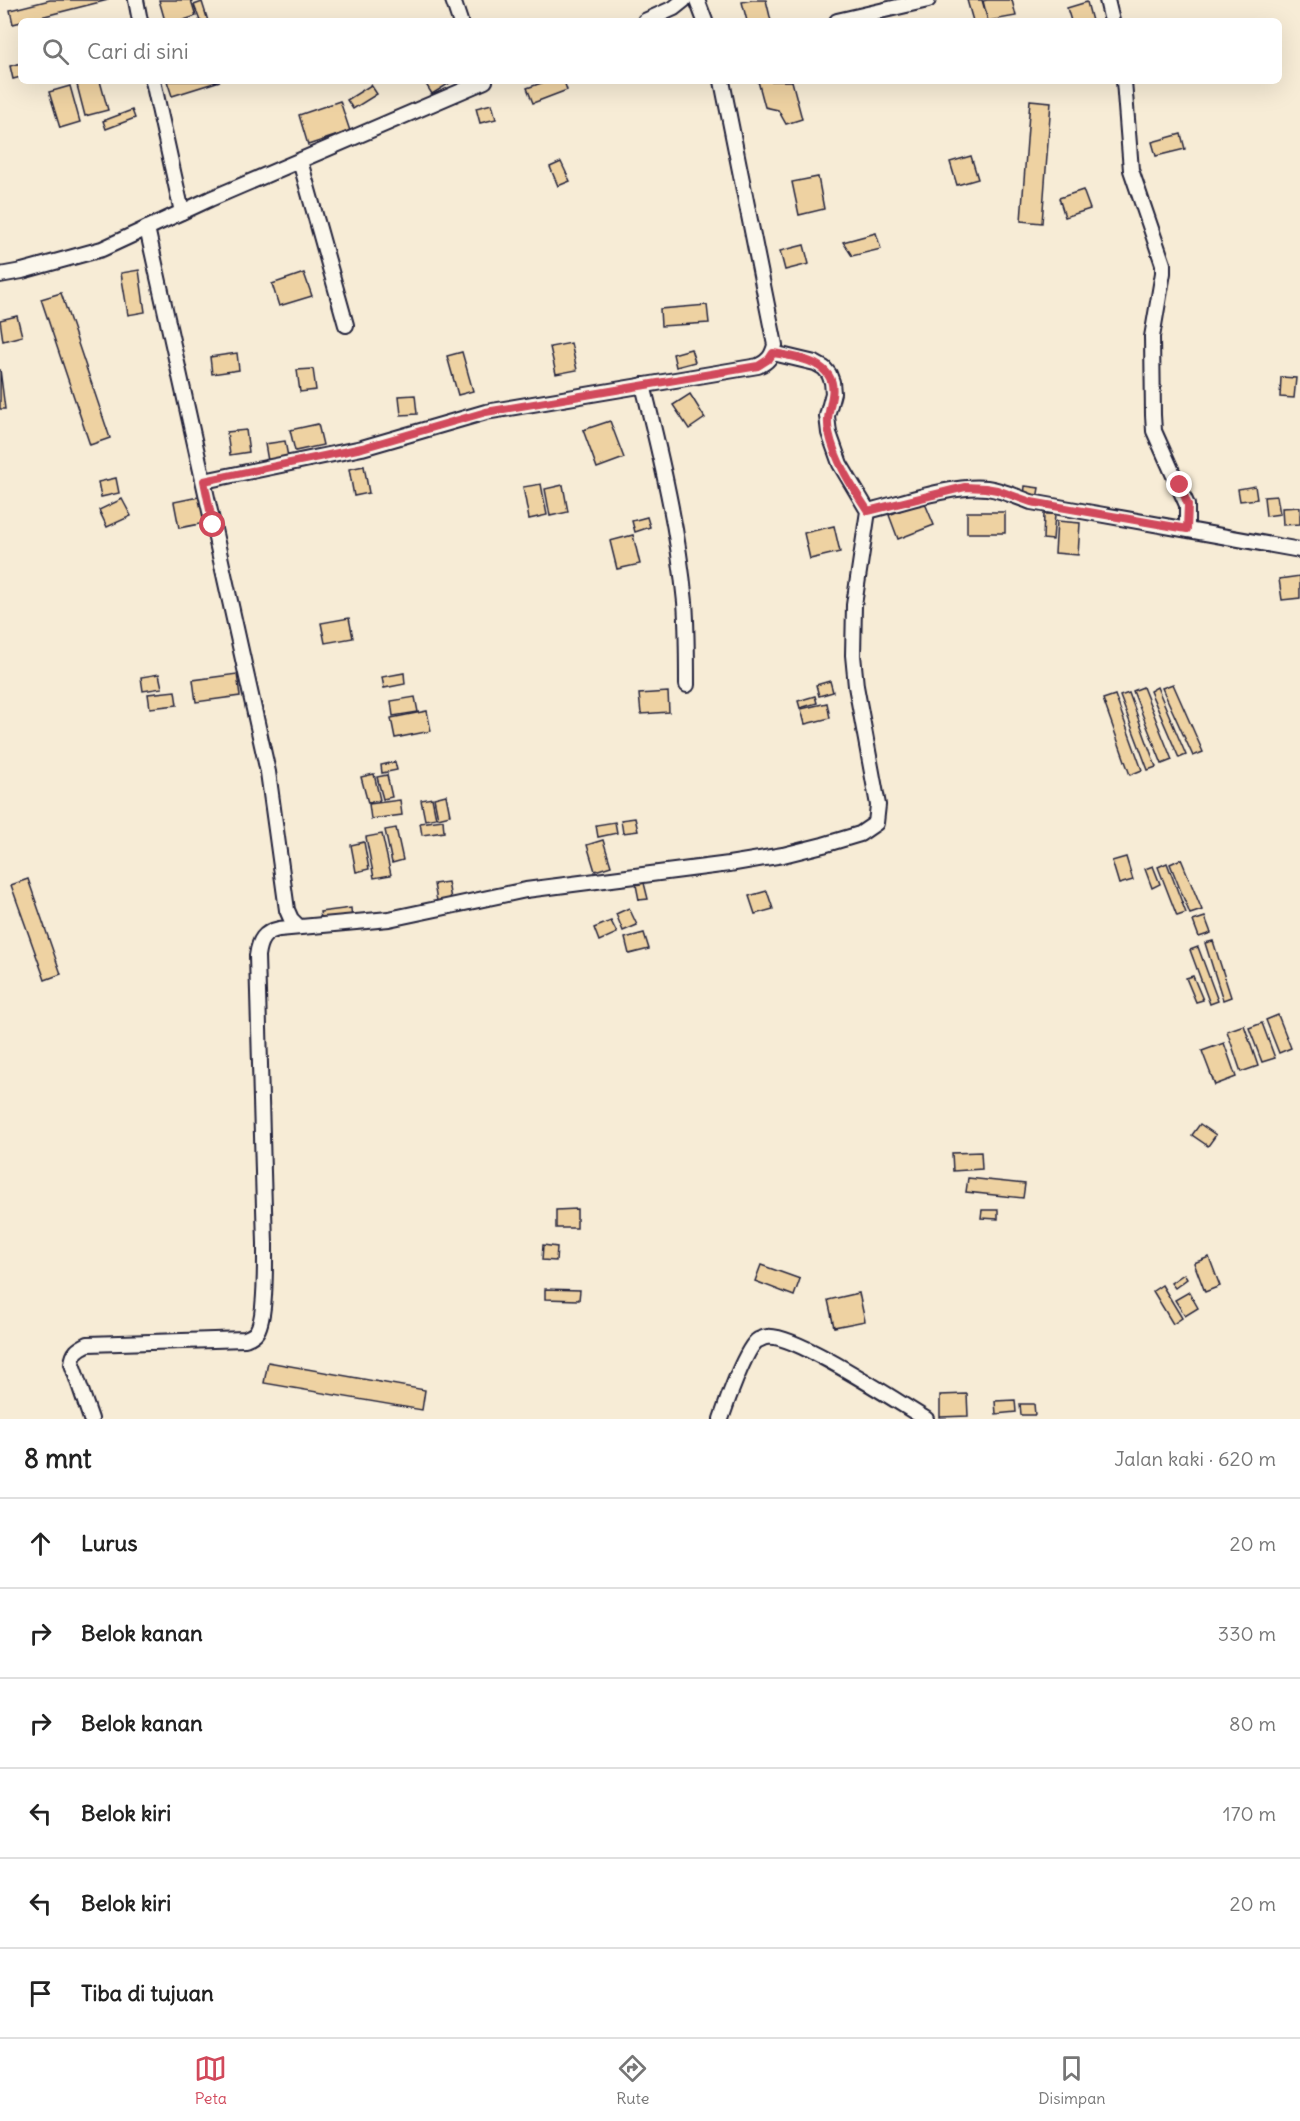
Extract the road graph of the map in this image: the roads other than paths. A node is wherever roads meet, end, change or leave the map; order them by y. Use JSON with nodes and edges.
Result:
{"nodes":[{"id":1,"x":136,"y":0,"type":"edge"},
{"id":2,"x":453,"y":0,"type":"edge"},
{"id":3,"x":684,"y":0,"type":"edge"},
{"id":4,"x":697,"y":0,"type":"edge"},
{"id":5,"x":928,"y":0,"type":"edge"},
{"id":6,"x":1107,"y":0,"type":"edge"},
{"id":7,"x":140,"y":18,"type":"edge"},
{"id":8,"x":459,"y":18,"type":"edge"},
{"id":9,"x":652,"y":18,"type":"edge"},
{"id":10,"x":704,"y":18,"type":"edge"},
{"id":11,"x":850,"y":18,"type":"edge"},
{"id":12,"x":1111,"y":18,"type":"edge"},
{"id":13,"x":154,"y":84,"type":"edge"},
{"id":14,"x":477,"y":84,"type":"edge"},
{"id":15,"x":723,"y":84,"type":"edge"},
{"id":16,"x":1124,"y":84,"type":"edge"},
{"id":17,"x":300,"y":161,"type":"junction"},
{"id":18,"x":182,"y":212,"type":"junction"},
{"id":19,"x":147,"y":228,"type":"junction"},
{"id":20,"x":0,"y":275,"type":"edge"},
{"id":21,"x":346,"y":325,"type":"dead end"},
{"id":22,"x":773,"y":353,"type":"junction"},
{"id":23,"x":643,"y":386,"type":"junction"},
{"id":24,"x":204,"y":481,"type":"junction"},
{"id":25,"x":868,"y":511,"type":"junction"},
{"id":26,"x":1187,"y":529,"type":"junction"},
{"id":27,"x":1300,"y":550,"type":"edge"},
{"id":28,"x":687,"y":685,"type":"dead end"},
{"id":29,"x":298,"y":926,"type":"junction"},
{"id":30,"x":91,"y":1419,"type":"edge"},
{"id":31,"x":721,"y":1419,"type":"edge"},
{"id":32,"x":926,"y":1419,"type":"edge"}],
"edges":[{"from":1,"to":7,"type":"street"},
{"from":2,"to":8,"type":"street"},
{"from":3,"to":9,"type":"street"},
{"from":4,"to":10,"type":"street"},
{"from":5,"to":11,"type":"street"},
{"from":6,"to":12,"type":"street"},
{"from":13,"to":18,"type":"street"},
{"from":14,"to":17,"type":"street"},
{"from":15,"to":22,"type":"street"},
{"from":16,"to":26,"type":"street"},
{"from":17,"to":18,"type":"street"},
{"from":17,"to":21,"type":"street"},
{"from":18,"to":19,"type":"street"},
{"from":19,"to":20,"type":"street"},
{"from":19,"to":24,"type":"street"},
{"from":22,"to":23,"type":"street"},
{"from":22,"to":25,"type":"street"},
{"from":23,"to":24,"type":"street"},
{"from":23,"to":28,"type":"street"},
{"from":24,"to":29,"type":"street"},
{"from":25,"to":26,"type":"street"},
{"from":25,"to":29,"type":"street"},
{"from":26,"to":27,"type":"street"},
{"from":29,"to":30,"type":"street"},
{"from":31,"to":32,"type":"street"}]}
